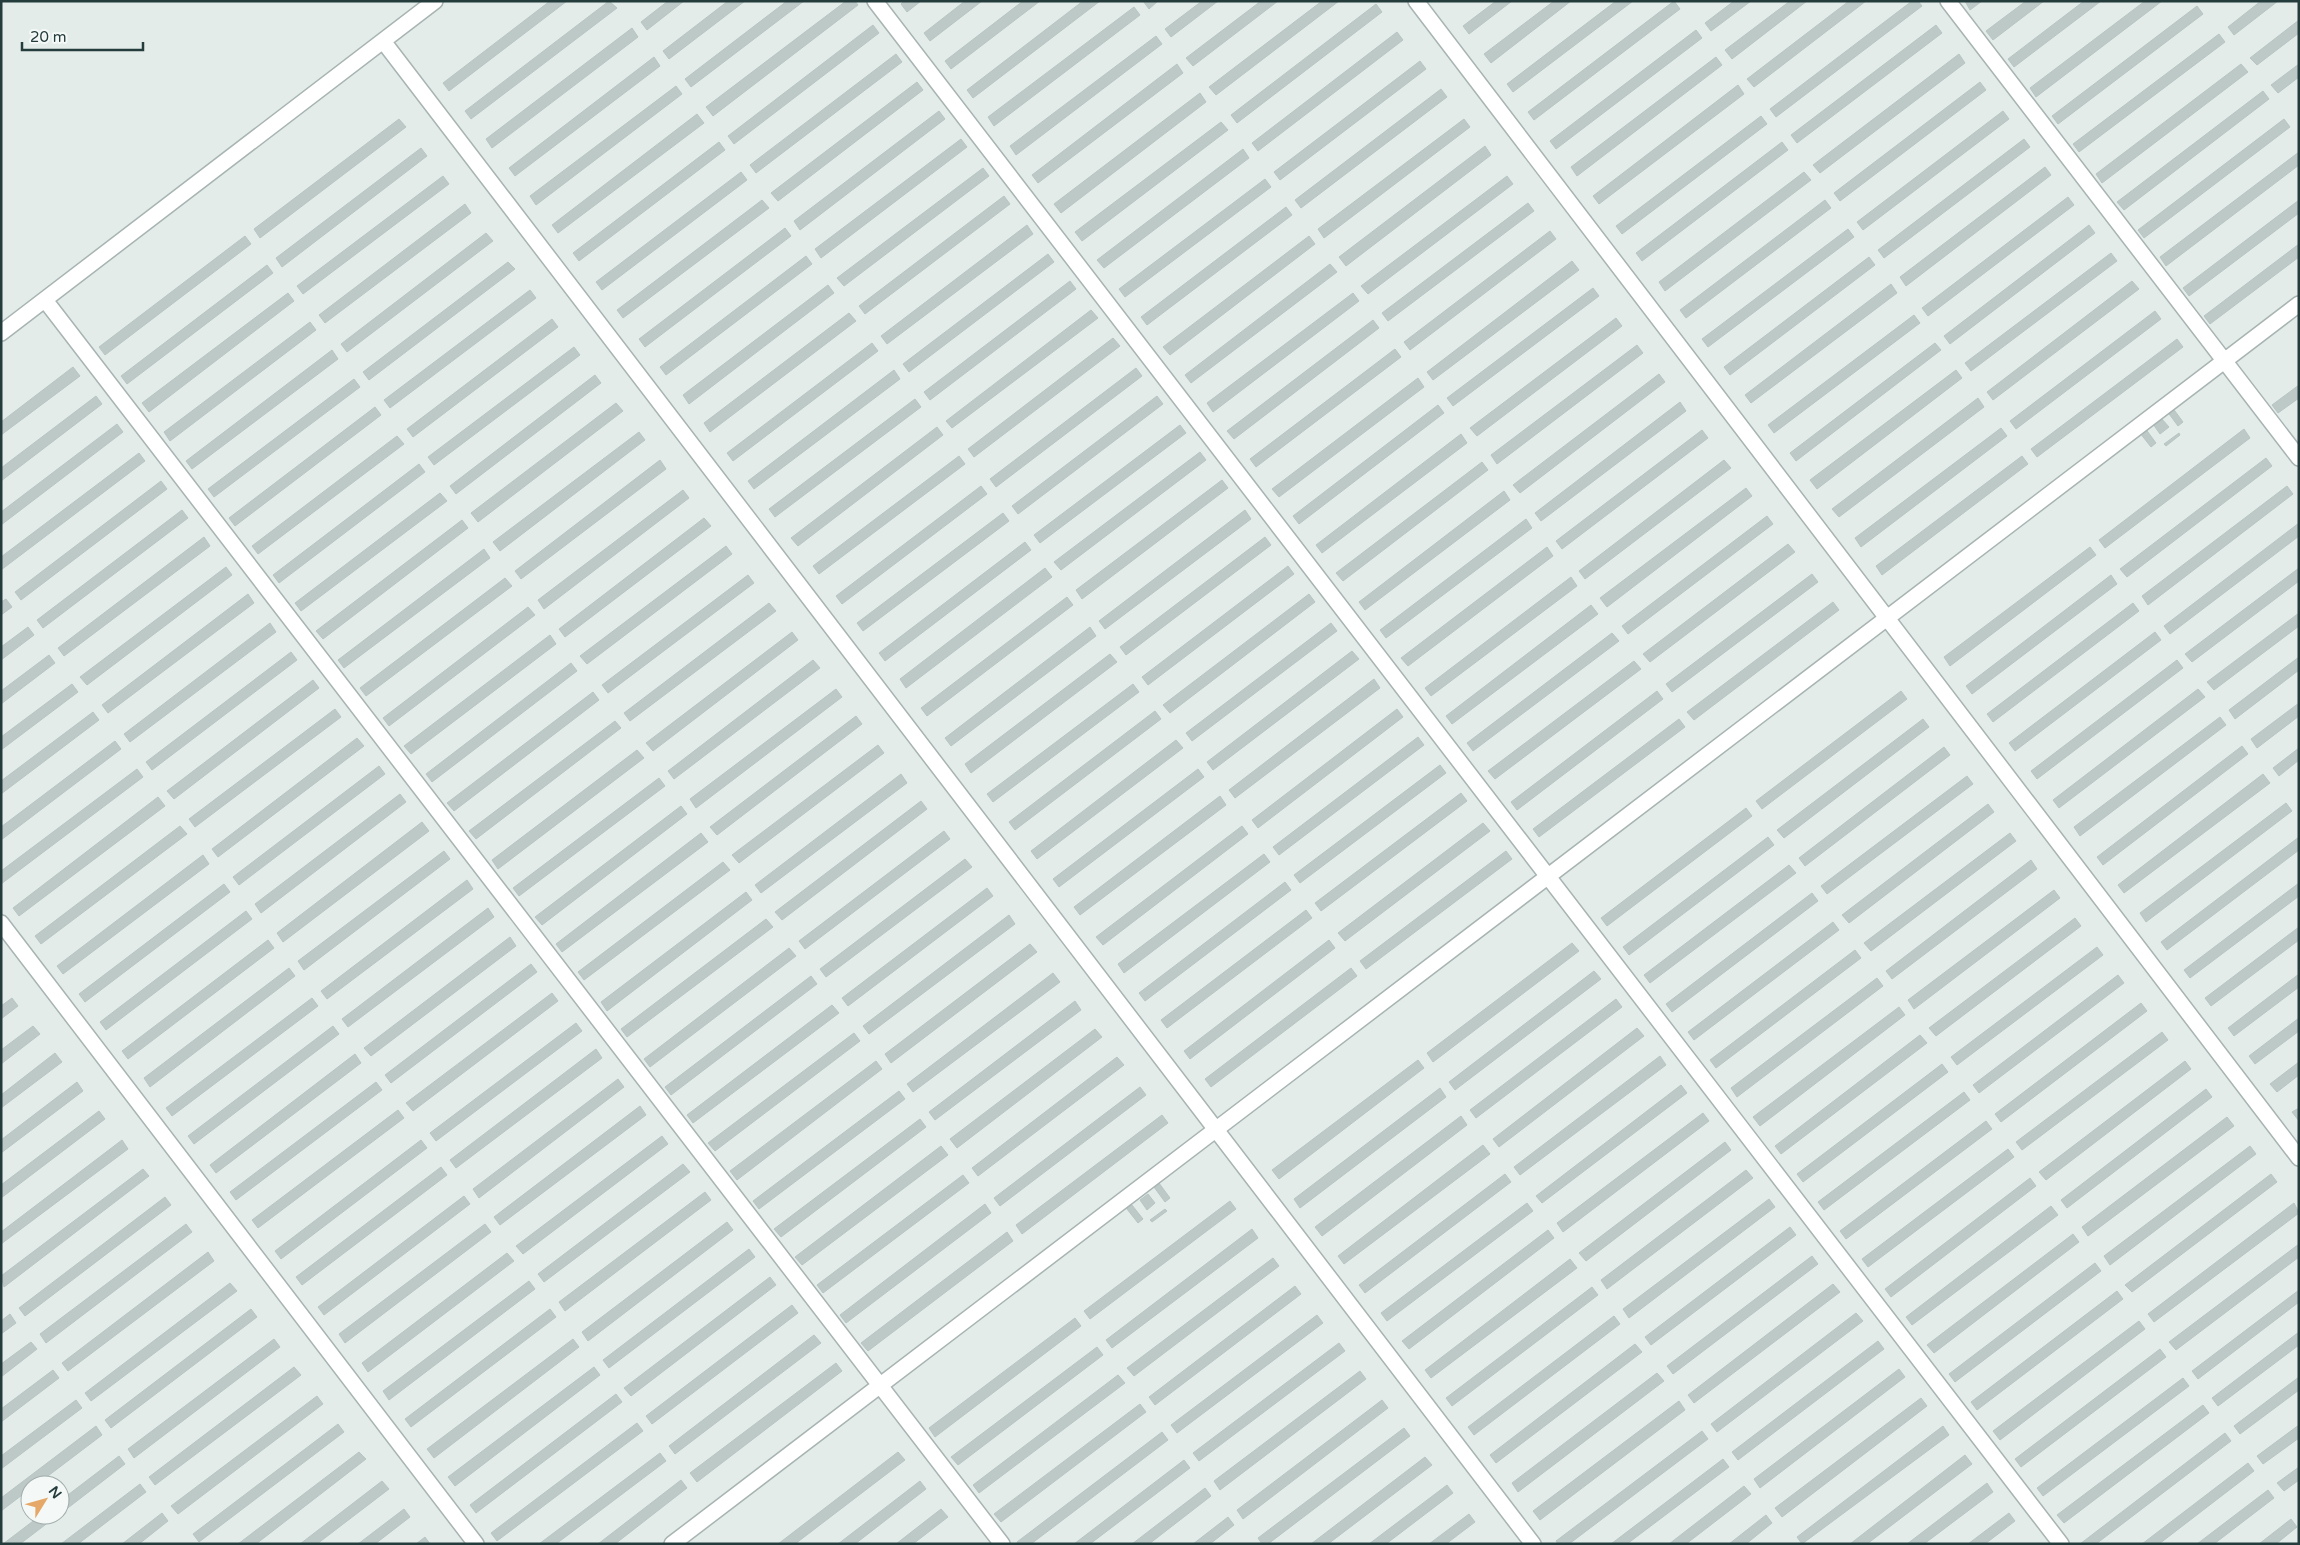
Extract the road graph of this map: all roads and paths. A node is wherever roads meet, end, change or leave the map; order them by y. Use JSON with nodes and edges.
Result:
{"nodes":[{"id":1,"x":435,"y":1,"type":"edge"},
{"id":2,"x":875,"y":1,"type":"edge"},
{"id":3,"x":1416,"y":1,"type":"edge"},
{"id":4,"x":1948,"y":1,"type":"edge"},
{"id":5,"x":384,"y":41,"type":"junction"},
{"id":6,"x":45,"y":300,"type":"junction"},
{"id":7,"x":2299,"y":304,"type":"edge"},
{"id":8,"x":1,"y":334,"type":"edge"},
{"id":9,"x":2224,"y":361,"type":"junction"},
{"id":10,"x":2299,"y":458,"type":"edge"},
{"id":11,"x":1886,"y":618,"type":"junction"},
{"id":12,"x":1548,"y":876,"type":"junction"},
{"id":13,"x":1,"y":923,"type":"edge"},
{"id":14,"x":1216,"y":1129,"type":"junction"},
{"id":15,"x":2299,"y":1158,"type":"edge"},
{"id":16,"x":880,"y":1385,"type":"junction"},
{"id":17,"x":476,"y":1544,"type":"edge"},
{"id":18,"x":672,"y":1544,"type":"edge"},
{"id":19,"x":1002,"y":1544,"type":"edge"},
{"id":20,"x":1533,"y":1544,"type":"edge"},
{"id":21,"x":2061,"y":1544,"type":"edge"}],
"edges":[{"from":1,"to":5,"type":"lane"},
{"from":2,"to":12,"type":"lane"},
{"from":3,"to":11,"type":"lane"},
{"from":4,"to":9,"type":"lane"},
{"from":5,"to":6,"type":"lane"},
{"from":5,"to":14,"type":"lane"},
{"from":6,"to":8,"type":"lane"},
{"from":6,"to":16,"type":"lane"},
{"from":7,"to":9,"type":"lane"},
{"from":9,"to":10,"type":"lane"},
{"from":9,"to":11,"type":"lane"},
{"from":11,"to":12,"type":"lane"},
{"from":11,"to":15,"type":"lane"},
{"from":12,"to":14,"type":"lane"},
{"from":12,"to":21,"type":"lane"},
{"from":13,"to":17,"type":"lane"},
{"from":14,"to":16,"type":"lane"},
{"from":14,"to":20,"type":"lane"},
{"from":16,"to":18,"type":"lane"},
{"from":16,"to":19,"type":"lane"}]}
